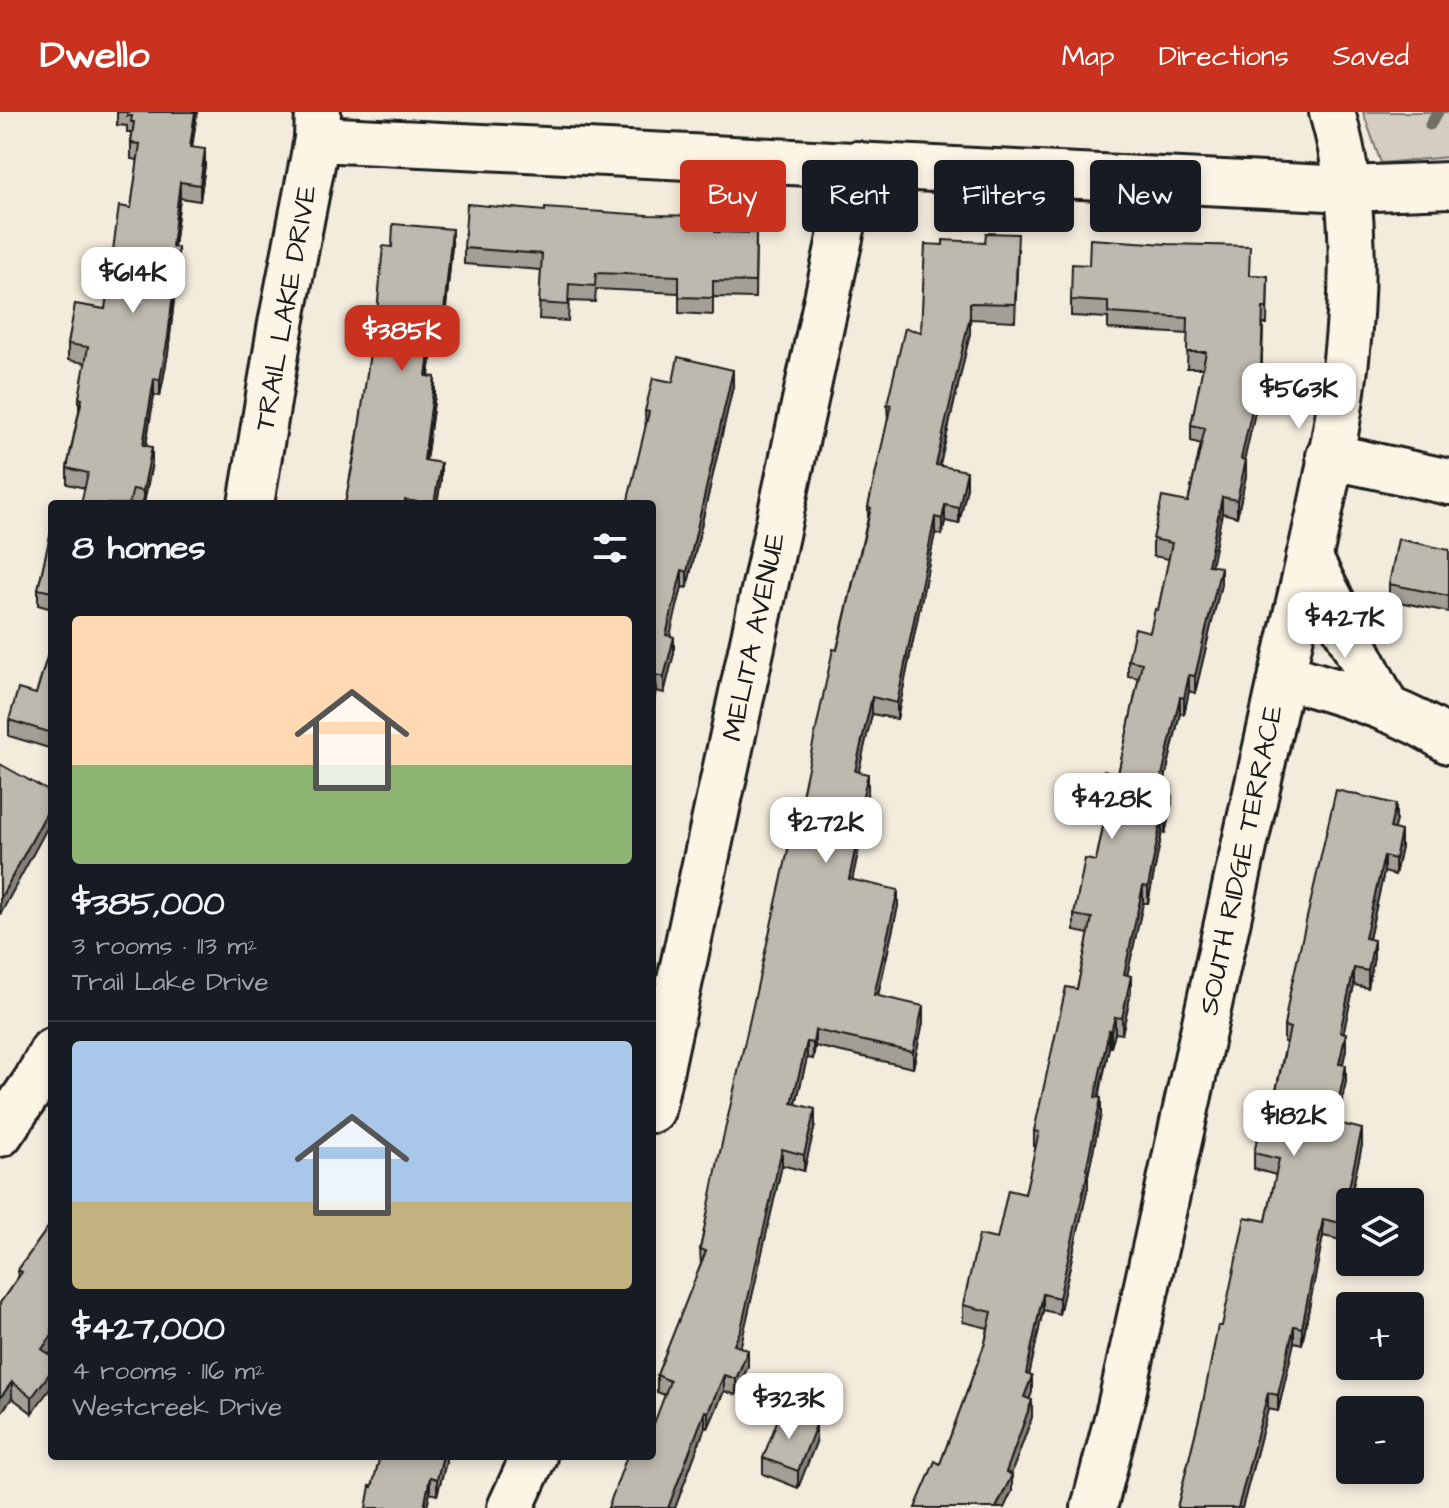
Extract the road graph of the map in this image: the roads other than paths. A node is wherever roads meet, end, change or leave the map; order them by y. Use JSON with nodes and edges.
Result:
{"nodes":[{"id":1,"x":1332,"y":112,"type":"edge"},
{"id":2,"x":317,"y":125,"type":"edge"},
{"id":3,"x":802,"y":160,"type":"edge"},
{"id":4,"x":918,"y":167,"type":"edge"},
{"id":5,"x":1449,"y":185,"type":"edge"},
{"id":6,"x":1348,"y":189,"type":"junction"},
{"id":7,"x":841,"y":232,"type":"edge"},
{"id":8,"x":1329,"y":456,"type":"junction"},
{"id":9,"x":1449,"y":482,"type":"edge"},
{"id":10,"x":252,"y":500,"type":"edge"},
{"id":11,"x":1309,"y":557,"type":"junction"},
{"id":12,"x":1282,"y":675,"type":"junction"},
{"id":13,"x":1387,"y":709,"type":"junction"},
{"id":14,"x":1449,"y":741,"type":"edge"},
{"id":15,"x":48,"y":1058,"type":"edge"},
{"id":16,"x":656,"y":1091,"type":"edge"},
{"id":17,"x":0,"y":1134,"type":"edge"},
{"id":18,"x":532,"y":1460,"type":"edge"},
{"id":19,"x":510,"y":1508,"type":"edge"},
{"id":20,"x":1094,"y":1508,"type":"edge"}],
"edges":[{"from":1,"to":6,"type":"street","name":"SOUTH RIDGE TERRACE"},
{"from":2,"to":3,"type":"street"},
{"from":2,"to":10,"type":"street","name":"TRAIL LAKE DRIVE"},
{"from":4,"to":6,"type":"street"},
{"from":5,"to":6,"type":"street"},
{"from":6,"to":8,"type":"street","name":"SOUTH RIDGE TERRACE"},
{"from":7,"to":16,"type":"street","name":"MELITA AVENUE"},
{"from":8,"to":9,"type":"street"},
{"from":8,"to":11,"type":"street","name":"SOUTH RIDGE TERRACE"},
{"from":11,"to":12,"type":"street","name":"SOUTH RIDGE TERRACE"},
{"from":11,"to":13,"type":"street"},
{"from":12,"to":13,"type":"street"},
{"from":12,"to":20,"type":"street","name":"SOUTH RIDGE TERRACE"},
{"from":13,"to":14,"type":"street"},
{"from":15,"to":17,"type":"street"},
{"from":18,"to":19,"type":"street"}]}
